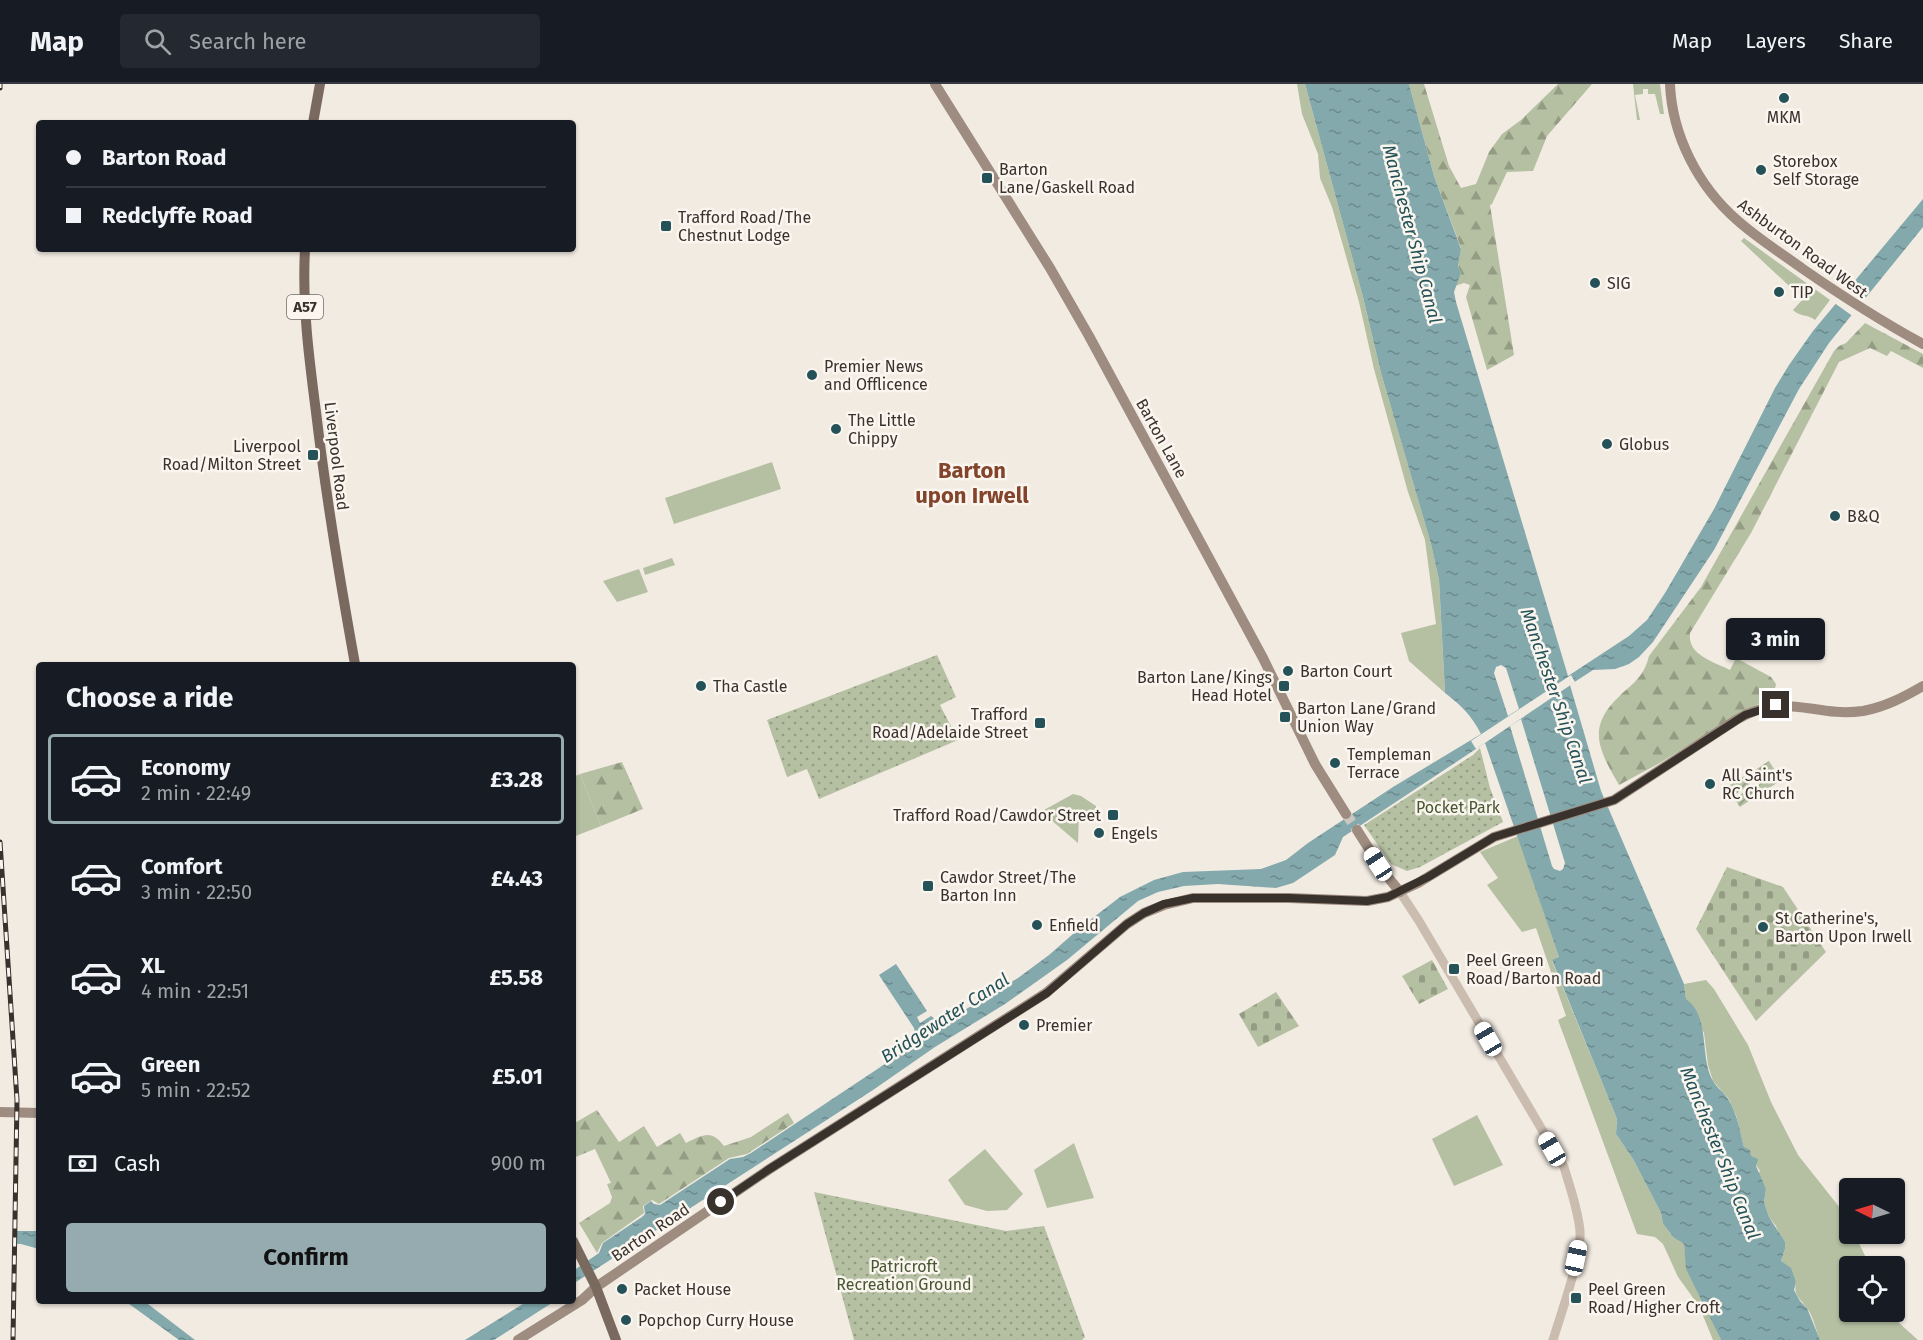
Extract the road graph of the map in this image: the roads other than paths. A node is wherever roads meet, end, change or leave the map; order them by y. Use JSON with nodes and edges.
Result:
{"nodes":[{"id":1,"x":320,"y":84,"type":"edge"},
{"id":2,"x":935,"y":84,"type":"edge"},
{"id":3,"x":1670,"y":84,"type":"edge"},
{"id":4,"x":314,"y":120,"type":"edge"},
{"id":5,"x":305,"y":252,"type":"edge"},
{"id":6,"x":1923,"y":344,"type":"edge"},
{"id":7,"x":355,"y":662,"type":"edge"},
{"id":8,"x":1923,"y":686,"type":"edge"},
{"id":9,"x":1347,"y":814,"type":"tunnel mouth"},
{"id":10,"x":1357,"y":830,"type":"tunnel mouth"},
{"id":11,"x":1400,"y":892,"type":"junction"},
{"id":12,"x":0,"y":1112,"type":"edge"},
{"id":13,"x":36,"y":1113,"type":"edge"},
{"id":14,"x":576,"y":1247,"type":"edge"},
{"id":15,"x":595,"y":1283,"type":"junction"},
{"id":16,"x":576,"y":1303,"type":"edge"},
{"id":17,"x":574,"y":1304,"type":"edge"},
{"id":18,"x":518,"y":1340,"type":"edge"},
{"id":19,"x":616,"y":1340,"type":"edge"},
{"id":20,"x":1553,"y":1340,"type":"edge"}],
"edges":[{"from":1,"to":4,"type":"main road"},
{"from":2,"to":9,"type":"main road","name":"Barton Lane"},
{"from":3,"to":6,"type":"main road","name":"Ashburton Road West"},
{"from":5,"to":7,"type":"main road","name":"Liverpool Road","number":"A57"},
{"from":8,"to":11,"type":"main road","name":"Barton Road"},
{"from":10,"to":11,"type":"main road"},
{"from":11,"to":15,"type":"main road","name":"Barton Road"},
{"from":11,"to":20,"type":"street"},
{"from":12,"to":13,"type":"main road"},
{"from":14,"to":15,"type":"main road"},
{"from":15,"to":16,"type":"main road","name":"Barton Road"},
{"from":15,"to":19,"type":"main road"},
{"from":17,"to":18,"type":"main road","name":"Barton Road"}]}
